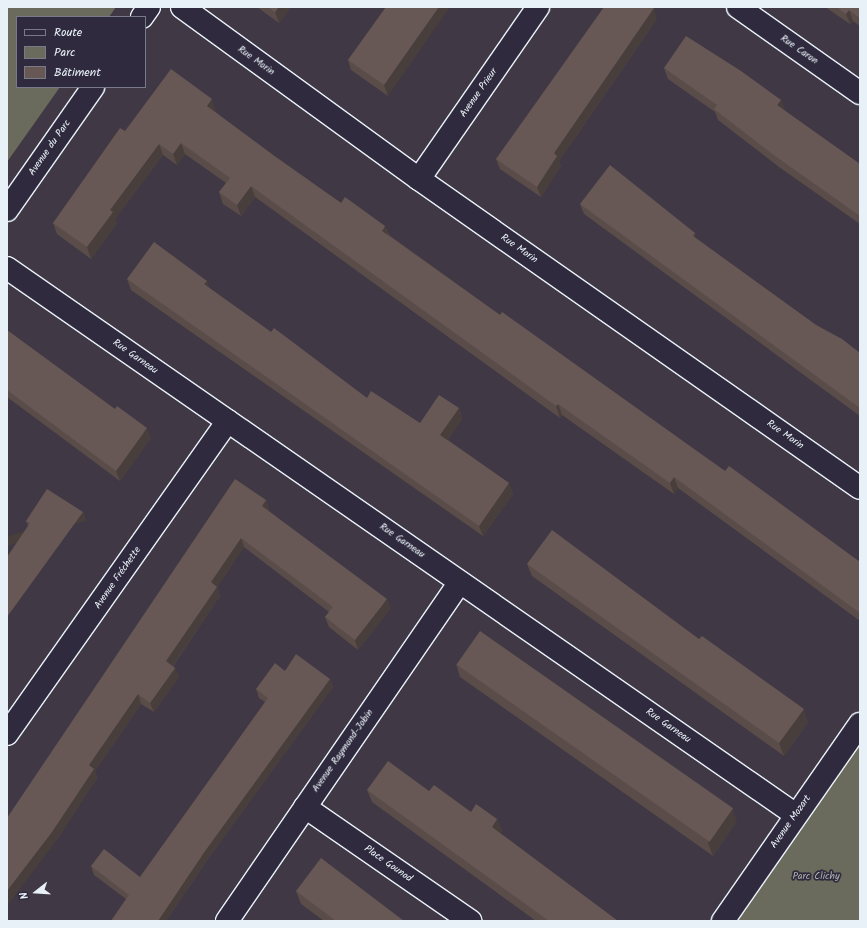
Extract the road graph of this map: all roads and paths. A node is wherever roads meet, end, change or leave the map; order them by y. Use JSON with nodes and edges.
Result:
{"nodes":[{"id":1,"x":150,"y":7,"type":"edge"},
{"id":2,"x":182,"y":7,"type":"edge"},
{"id":3,"x":538,"y":7,"type":"edge"},
{"id":4,"x":738,"y":7,"type":"edge"},
{"id":5,"x":143,"y":16,"type":"edge"},
{"id":6,"x":92,"y":88,"type":"edge"},
{"id":7,"x":860,"y":93,"type":"edge"},
{"id":8,"x":419,"y":179,"type":"junction"},
{"id":9,"x":7,"y":210,"type":"edge"},
{"id":10,"x":7,"y":268,"type":"edge"},
{"id":11,"x":228,"y":421,"type":"junction"},
{"id":12,"x":860,"y":488,"type":"edge"},
{"id":13,"x":460,"y":582,"type":"junction"},
{"id":14,"x":860,"y":724,"type":"edge"},
{"id":15,"x":7,"y":734,"type":"edge"},
{"id":16,"x":305,"y":807,"type":"junction"},
{"id":17,"x":796,"y":815,"type":"junction"},
{"id":18,"x":227,"y":921,"type":"edge"},
{"id":19,"x":470,"y":921,"type":"edge"},
{"id":20,"x":723,"y":921,"type":"edge"}],
"edges":[{"from":1,"to":5,"type":"street"},
{"from":2,"to":8,"type":"street","name":"Rue Morin"},
{"from":3,"to":8,"type":"street","name":"Avenue Prieur"},
{"from":4,"to":7,"type":"street","name":"Rue Caron"},
{"from":6,"to":9,"type":"street","name":"Avenue du Parc"},
{"from":8,"to":12,"type":"street","name":"Rue Morin"},
{"from":10,"to":11,"type":"street","name":"Rue Garneau"},
{"from":11,"to":13,"type":"street","name":"Rue Garneau"},
{"from":11,"to":15,"type":"street","name":"Avenue Fréchette"},
{"from":13,"to":16,"type":"street","name":"Avenue Raymond-Jobin"},
{"from":13,"to":17,"type":"street","name":"Rue Garneau"},
{"from":14,"to":17,"type":"street","name":"Avenue Mozart"},
{"from":16,"to":18,"type":"street","name":"Avenue Raymond-Jobin"},
{"from":16,"to":19,"type":"street","name":"Place Gounod"},
{"from":17,"to":20,"type":"street","name":"Avenue Mozart"}]}
